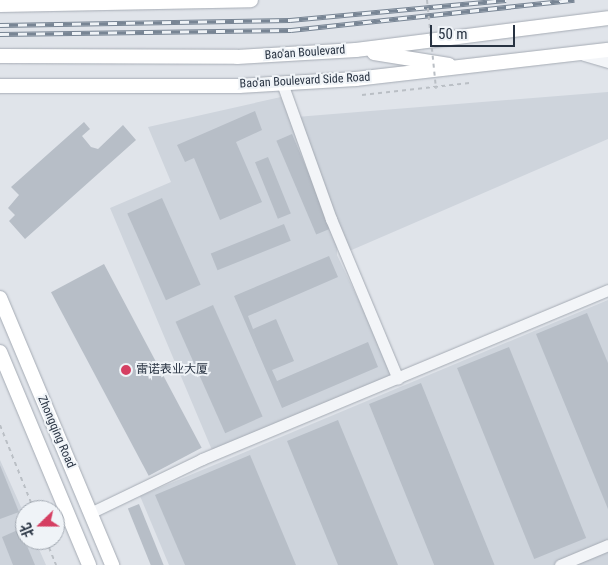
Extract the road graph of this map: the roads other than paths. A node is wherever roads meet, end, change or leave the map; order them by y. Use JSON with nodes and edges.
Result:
{"nodes":[{"id":1,"x":251,"y":0,"type":"edge"},
{"id":2,"x":0,"y":5,"type":"edge"},
{"id":3,"x":608,"y":18,"type":"edge"},
{"id":4,"x":356,"y":50,"type":"junction"},
{"id":5,"x":608,"y":50,"type":"edge"},
{"id":6,"x":579,"y":54,"type":"junction"},
{"id":7,"x":0,"y":56,"type":"edge"},
{"id":8,"x":608,"y":62,"type":"edge"},
{"id":9,"x":467,"y":68,"type":"junction"},
{"id":10,"x":282,"y":83,"type":"junction"},
{"id":11,"x":0,"y":86,"type":"edge"},
{"id":12,"x":608,"y":290,"type":"edge"},
{"id":13,"x":0,"y":298,"type":"edge"},
{"id":14,"x":0,"y":352,"type":"edge"},
{"id":15,"x":398,"y":379,"type":"junction"},
{"id":16,"x":90,"y":513,"type":"junction"},
{"id":17,"x":608,"y":545,"type":"edge"},
{"id":18,"x":89,"y":565,"type":"edge"},
{"id":19,"x":112,"y":565,"type":"edge"},
{"id":20,"x":560,"y":565,"type":"edge"}],
"edges":[{"from":1,"to":2,"type":"main road"},
{"from":3,"to":4,"type":"main road","name":"Bao'an Boulevard"},
{"from":4,"to":7,"type":"main road","name":"Bao'an Boulevard"},
{"from":4,"to":9,"type":"main road"},
{"from":5,"to":6,"type":"main road","name":"Bao'an Boulevard Side Road"},
{"from":6,"to":8,"type":"street"},
{"from":6,"to":9,"type":"main road","name":"Bao'an Boulevard Side Road"},
{"from":9,"to":10,"type":"main road","name":"Bao'an Boulevard Side Road"},
{"from":10,"to":11,"type":"main road","name":"Bao'an Boulevard Side Road"},
{"from":10,"to":15,"type":"street"},
{"from":12,"to":15,"type":"street"},
{"from":13,"to":16,"type":"main road","name":"Zhongqing Road"},
{"from":14,"to":18,"type":"main road","name":"Zhongqing Road"},
{"from":15,"to":16,"type":"street"},
{"from":16,"to":19,"type":"main road","name":"Zhongqing Road"},
{"from":17,"to":20,"type":"street"}]}
